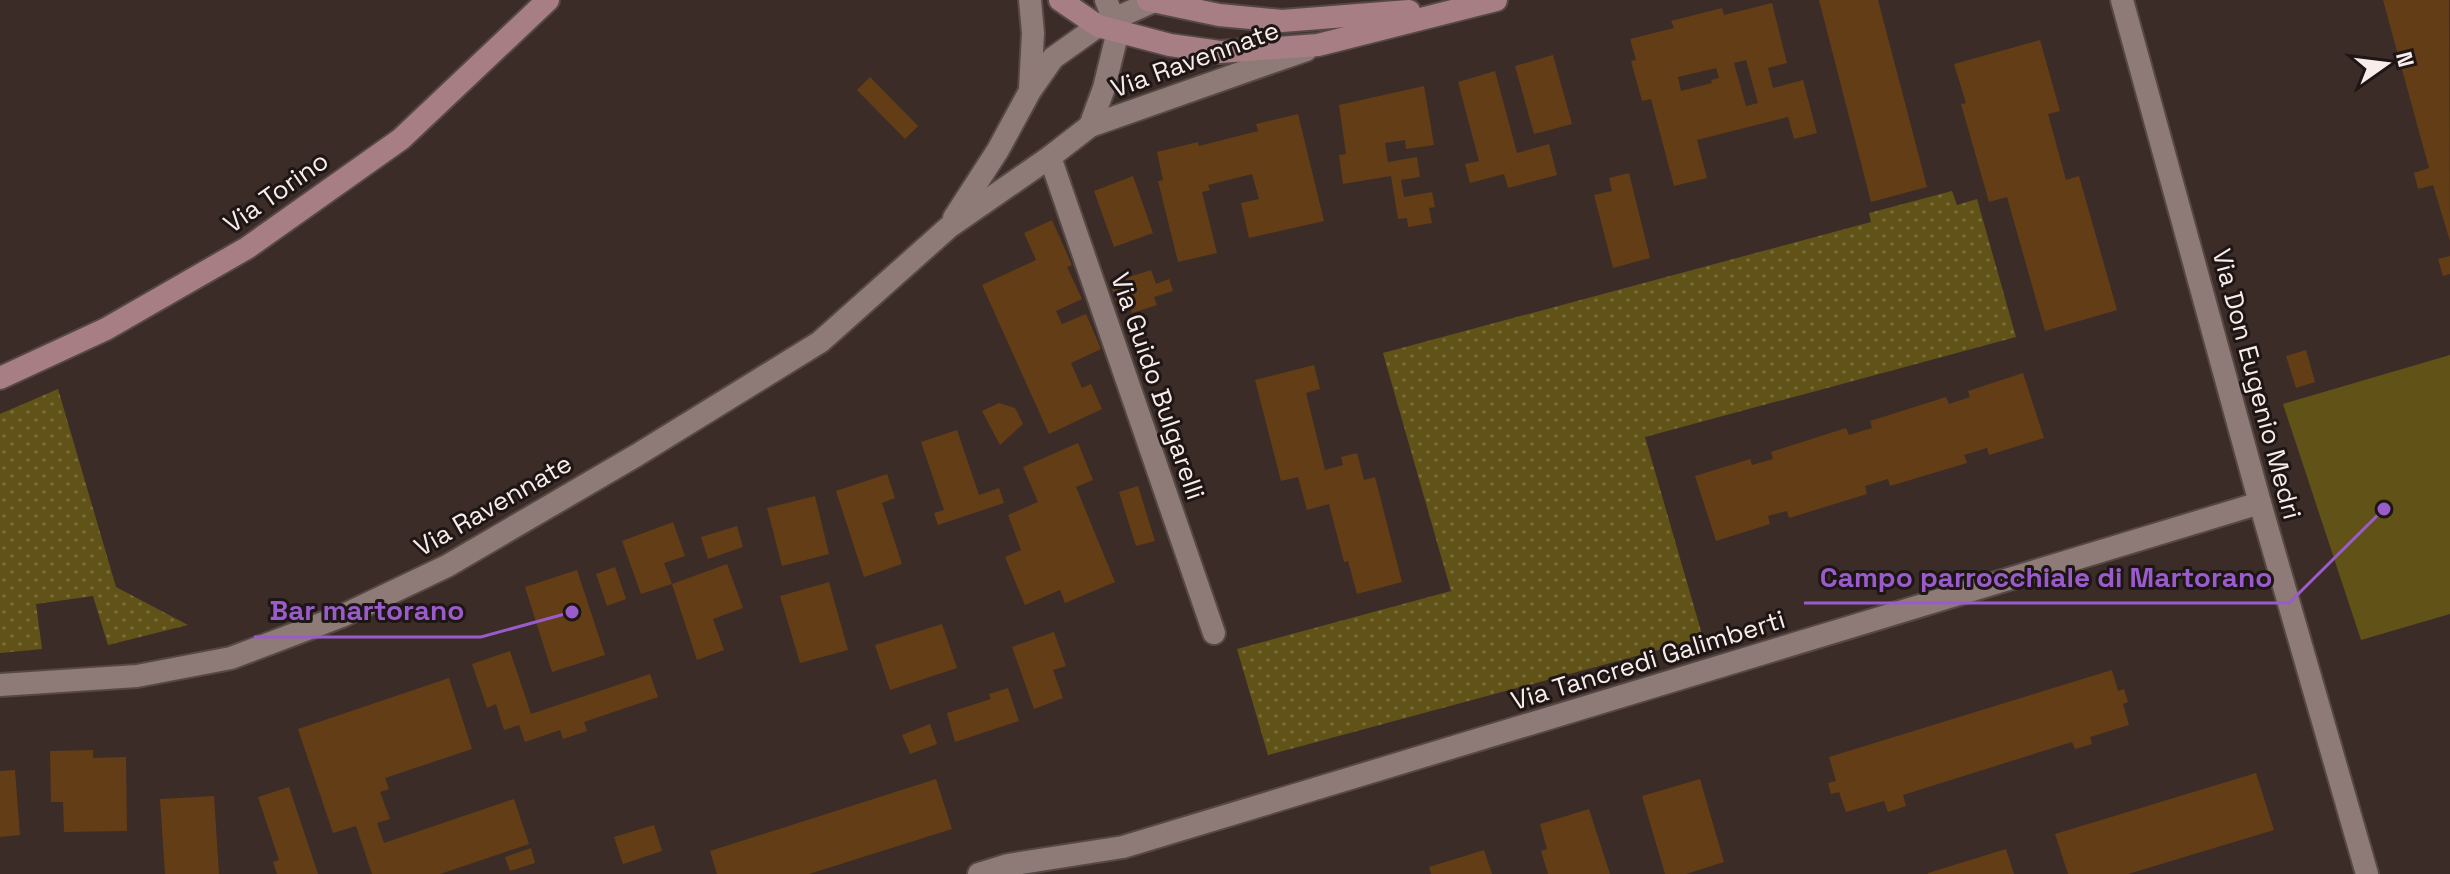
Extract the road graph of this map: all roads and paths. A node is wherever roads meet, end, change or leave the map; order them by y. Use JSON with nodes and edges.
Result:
{"nodes":[{"id":1,"x":548,"y":0,"type":"edge"},
{"id":2,"x":1030,"y":0,"type":"edge"},
{"id":3,"x":1060,"y":0,"type":"edge"},
{"id":4,"x":1496,"y":0,"type":"edge"},
{"id":5,"x":2122,"y":0,"type":"edge"},
{"id":6,"x":1150,"y":1,"type":"edge"},
{"id":7,"x":1467,"y":7,"type":"junction"},
{"id":8,"x":1109,"y":19,"type":"edge"},
{"id":9,"x":1318,"y":45,"type":"junction"},
{"id":10,"x":1030,"y":91,"type":"junction"},
{"id":11,"x":1090,"y":126,"type":"junction"},
{"id":12,"x":1050,"y":157,"type":"junction"},
{"id":13,"x":949,"y":227,"type":"junction"},
{"id":14,"x":0,"y":378,"type":"edge"},
{"id":15,"x":2260,"y":503,"type":"junction"},
{"id":16,"x":1214,"y":633,"type":"dead end"},
{"id":17,"x":0,"y":685,"type":"edge"},
{"id":18,"x":979,"y":874,"type":"edge"},
{"id":19,"x":2367,"y":874,"type":"edge"}],
"edges":[{"from":1,"to":14,"type":"main road","name":"Via Torino"},
{"from":2,"to":10,"type":"street","name":"Via Ravennate"},
{"from":3,"to":8,"type":"main road","name":"Via Ravennate"},
{"from":4,"to":7,"type":"main road","name":"Via Ravennate"},
{"from":5,"to":15,"type":"street","name":"Via Don Eugenio Medri"},
{"from":6,"to":7,"type":"main road","name":"Via Ravennate"},
{"from":6,"to":8,"type":"street","name":"Via Ravennate"},
{"from":7,"to":9,"type":"main road","name":"Via Ravennate"},
{"from":8,"to":9,"type":"main road","name":"Via Ravennate"},
{"from":8,"to":10,"type":"street","name":"Via Ravennate"},
{"from":8,"to":11,"type":"street","name":"Via Ravennate"},
{"from":9,"to":11,"type":"street","name":"Via Ravennate"},
{"from":10,"to":13,"type":"street","name":"Via Ravennate"},
{"from":11,"to":12,"type":"street","name":"Via Ravennate"},
{"from":12,"to":13,"type":"street","name":"Via Ravennate"},
{"from":12,"to":16,"type":"street","name":"Via Guido Bulgarelli"},
{"from":13,"to":17,"type":"street","name":"Via Ravennate"},
{"from":15,"to":18,"type":"street","name":"Via Tancredi Galimberti"},
{"from":15,"to":19,"type":"street","name":"Via Don Eugenio Medri"}]}
